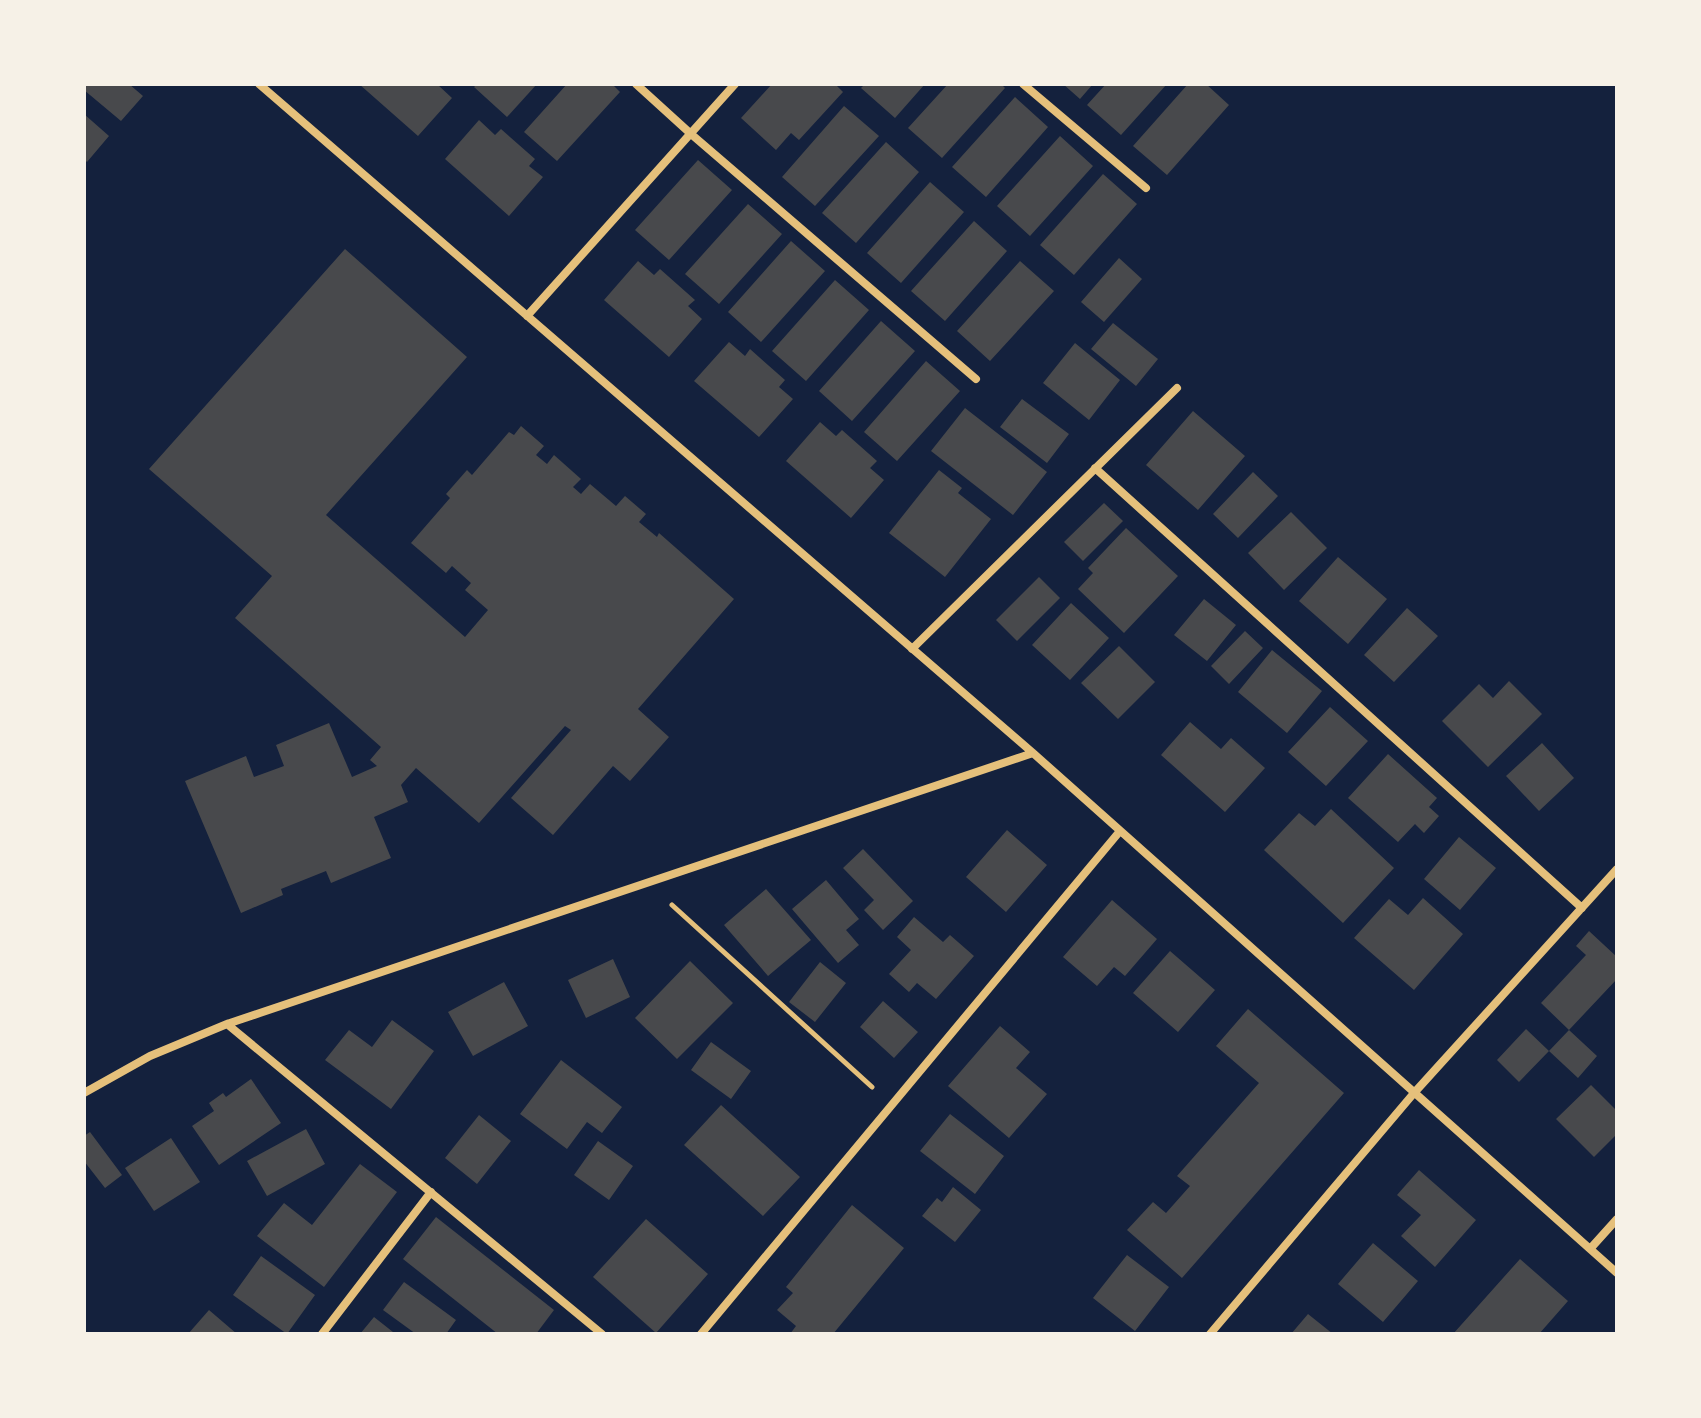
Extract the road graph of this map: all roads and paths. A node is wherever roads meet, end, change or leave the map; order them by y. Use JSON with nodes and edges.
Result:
{"nodes":[{"id":1,"x":259,"y":84,"type":"edge"},
{"id":2,"x":636,"y":84,"type":"edge"},
{"id":3,"x":735,"y":84,"type":"edge"},
{"id":4,"x":1023,"y":84,"type":"edge"},
{"id":5,"x":691,"y":134,"type":"junction"},
{"id":6,"x":1146,"y":188,"type":"dead end"},
{"id":7,"x":527,"y":316,"type":"junction"},
{"id":8,"x":976,"y":379,"type":"dead end"},
{"id":9,"x":1177,"y":388,"type":"dead end"},
{"id":10,"x":1095,"y":468,"type":"junction"},
{"id":11,"x":912,"y":649,"type":"junction"},
{"id":12,"x":1033,"y":753,"type":"junction"},
{"id":13,"x":1120,"y":831,"type":"junction"},
{"id":14,"x":1617,"y":869,"type":"edge"},
{"id":15,"x":648,"y":883,"type":"junction"},
{"id":16,"x":1582,"y":908,"type":"junction"},
{"id":17,"x":227,"y":1024,"type":"junction"},
{"id":18,"x":84,"y":1093,"type":"edge"},
{"id":19,"x":1414,"y":1093,"type":"junction"},
{"id":20,"x":892,"y":1105,"type":"junction"},
{"id":21,"x":431,"y":1192,"type":"junction"},
{"id":22,"x":1617,"y":1219,"type":"edge"},
{"id":23,"x":1590,"y":1249,"type":"junction"},
{"id":24,"x":1617,"y":1273,"type":"edge"},
{"id":25,"x":322,"y":1334,"type":"edge"},
{"id":26,"x":602,"y":1334,"type":"edge"},
{"id":27,"x":701,"y":1334,"type":"edge"},
{"id":28,"x":1210,"y":1334,"type":"edge"}],
"edges":[{"from":1,"to":7,"type":"street"},
{"from":2,"to":5,"type":"street"},
{"from":3,"to":5,"type":"street"},
{"from":4,"to":6,"type":"street"},
{"from":5,"to":7,"type":"street"},
{"from":5,"to":8,"type":"street"},
{"from":7,"to":11,"type":"street"},
{"from":9,"to":10,"type":"street"},
{"from":10,"to":11,"type":"street"},
{"from":10,"to":16,"type":"street"},
{"from":11,"to":12,"type":"street"},
{"from":12,"to":13,"type":"street"},
{"from":12,"to":15,"type":"street"},
{"from":13,"to":19,"type":"street"},
{"from":13,"to":20,"type":"street"},
{"from":14,"to":16,"type":"street"},
{"from":15,"to":17,"type":"street"},
{"from":15,"to":20,"type":"path"},
{"from":16,"to":19,"type":"street"},
{"from":17,"to":18,"type":"street"},
{"from":17,"to":21,"type":"street"},
{"from":19,"to":23,"type":"street"},
{"from":19,"to":28,"type":"street"},
{"from":20,"to":27,"type":"street"},
{"from":21,"to":25,"type":"street"},
{"from":21,"to":26,"type":"street"},
{"from":22,"to":23,"type":"street"},
{"from":23,"to":24,"type":"street"}]}
